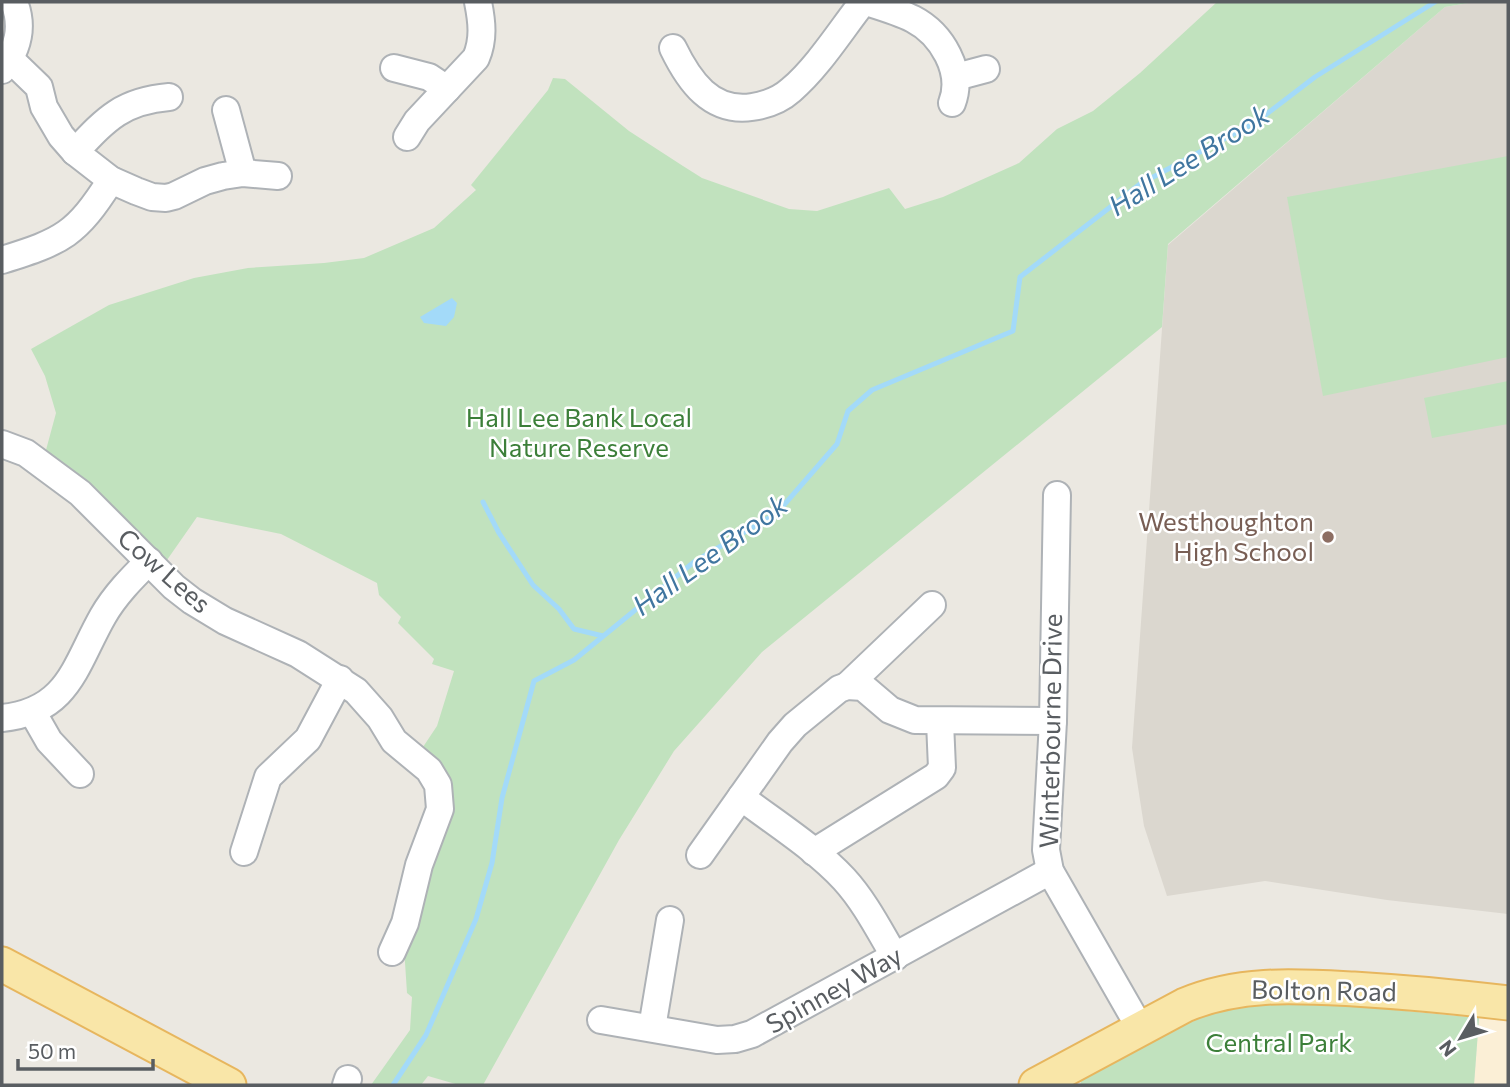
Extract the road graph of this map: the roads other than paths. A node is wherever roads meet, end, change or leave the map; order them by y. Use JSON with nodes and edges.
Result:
{"nodes":[{"id":1,"x":14,"y":2,"type":"edge"},
{"id":2,"x":478,"y":2,"type":"edge"},
{"id":3,"x":865,"y":2,"type":"edge"},
{"id":4,"x":673,"y":41,"type":"dead end"},
{"id":5,"x":6,"y":65,"type":"edge"},
{"id":6,"x":394,"y":68,"type":"dead end"},
{"id":7,"x":986,"y":69,"type":"dead end"},
{"id":8,"x":447,"y":89,"type":"junction"},
{"id":9,"x":173,"y":98,"type":"dead end"},
{"id":10,"x":226,"y":110,"type":"dead end"},
{"id":11,"x":407,"y":137,"type":"dead end"},
{"id":12,"x":75,"y":152,"type":"junction"},
{"id":13,"x":243,"y":173,"type":"junction"},
{"id":14,"x":278,"y":176,"type":"dead end"},
{"id":15,"x":111,"y":180,"type":"junction"},
{"id":16,"x":2,"y":260,"type":"edge"},
{"id":17,"x":2,"y":444,"type":"edge"},
{"id":18,"x":1057,"y":495,"type":"dead end"},
{"id":19,"x":149,"y":561,"type":"junction"},
{"id":20,"x":932,"y":605,"type":"dead end"},
{"id":21,"x":340,"y":679,"type":"junction"},
{"id":22,"x":847,"y":686,"type":"junction"},
{"id":23,"x":33,"y":713,"type":"junction"},
{"id":24,"x":2,"y":718,"type":"edge"},
{"id":25,"x":1053,"y":721,"type":"junction"},
{"id":26,"x":940,"y":722,"type":"junction"},
{"id":27,"x":77,"y":760,"type":"dead end"},
{"id":28,"x":741,"y":797,"type":"junction"},
{"id":29,"x":814,"y":852,"type":"junction"},
{"id":30,"x":700,"y":855,"type":"dead end"},
{"id":31,"x":244,"y":857,"type":"dead end"},
{"id":32,"x":1050,"y":871,"type":"junction"},
{"id":33,"x":670,"y":920,"type":"dead end"},
{"id":34,"x":390,"y":944,"type":"dead end"},
{"id":35,"x":895,"y":957,"type":"junction"},
{"id":36,"x":2,"y":964,"type":"edge"},
{"id":37,"x":1508,"y":1003,"type":"edge"},
{"id":38,"x":600,"y":1020,"type":"dead end"},
{"id":39,"x":652,"y":1028,"type":"junction"},
{"id":40,"x":1140,"y":1028,"type":"junction"},
{"id":41,"x":229,"y":1085,"type":"edge"},
{"id":42,"x":1036,"y":1085,"type":"edge"}],
"edges":[{"from":1,"to":5,"type":"street"},
{"from":2,"to":8,"type":"street"},
{"from":3,"to":4,"type":"street"},
{"from":3,"to":7,"type":"street"},
{"from":5,"to":12,"type":"street"},
{"from":6,"to":8,"type":"street"},
{"from":8,"to":11,"type":"street"},
{"from":9,"to":12,"type":"street"},
{"from":10,"to":13,"type":"street"},
{"from":12,"to":15,"type":"street"},
{"from":13,"to":14,"type":"street"},
{"from":13,"to":15,"type":"street"},
{"from":15,"to":16,"type":"street"},
{"from":17,"to":19,"type":"street","name":"Cow Lees"},
{"from":18,"to":25,"type":"street","name":"Winterbourne Drive"},
{"from":19,"to":21,"type":"street","name":"Cow Lees"},
{"from":19,"to":23,"type":"street"},
{"from":20,"to":22,"type":"street"},
{"from":21,"to":31,"type":"street"},
{"from":21,"to":34,"type":"street","name":"Cow Lees"},
{"from":22,"to":26,"type":"street"},
{"from":22,"to":28,"type":"street"},
{"from":23,"to":24,"type":"street"},
{"from":23,"to":27,"type":"street"},
{"from":25,"to":26,"type":"street"},
{"from":25,"to":32,"type":"street","name":"Winterbourne Drive"},
{"from":26,"to":29,"type":"street"},
{"from":28,"to":29,"type":"street"},
{"from":28,"to":30,"type":"street"},
{"from":29,"to":35,"type":"street"},
{"from":32,"to":35,"type":"street","name":"Spinney Way"},
{"from":32,"to":40,"type":"street","name":"Winterbourne Drive"},
{"from":33,"to":39,"type":"street"},
{"from":35,"to":39,"type":"street","name":"Spinney Way"},
{"from":36,"to":41,"type":"main road"},
{"from":37,"to":40,"type":"main road","name":"Bolton Road"},
{"from":38,"to":39,"type":"street","name":"Spinney Way"},
{"from":40,"to":42,"type":"main road","name":"Bolton Road"}]}
